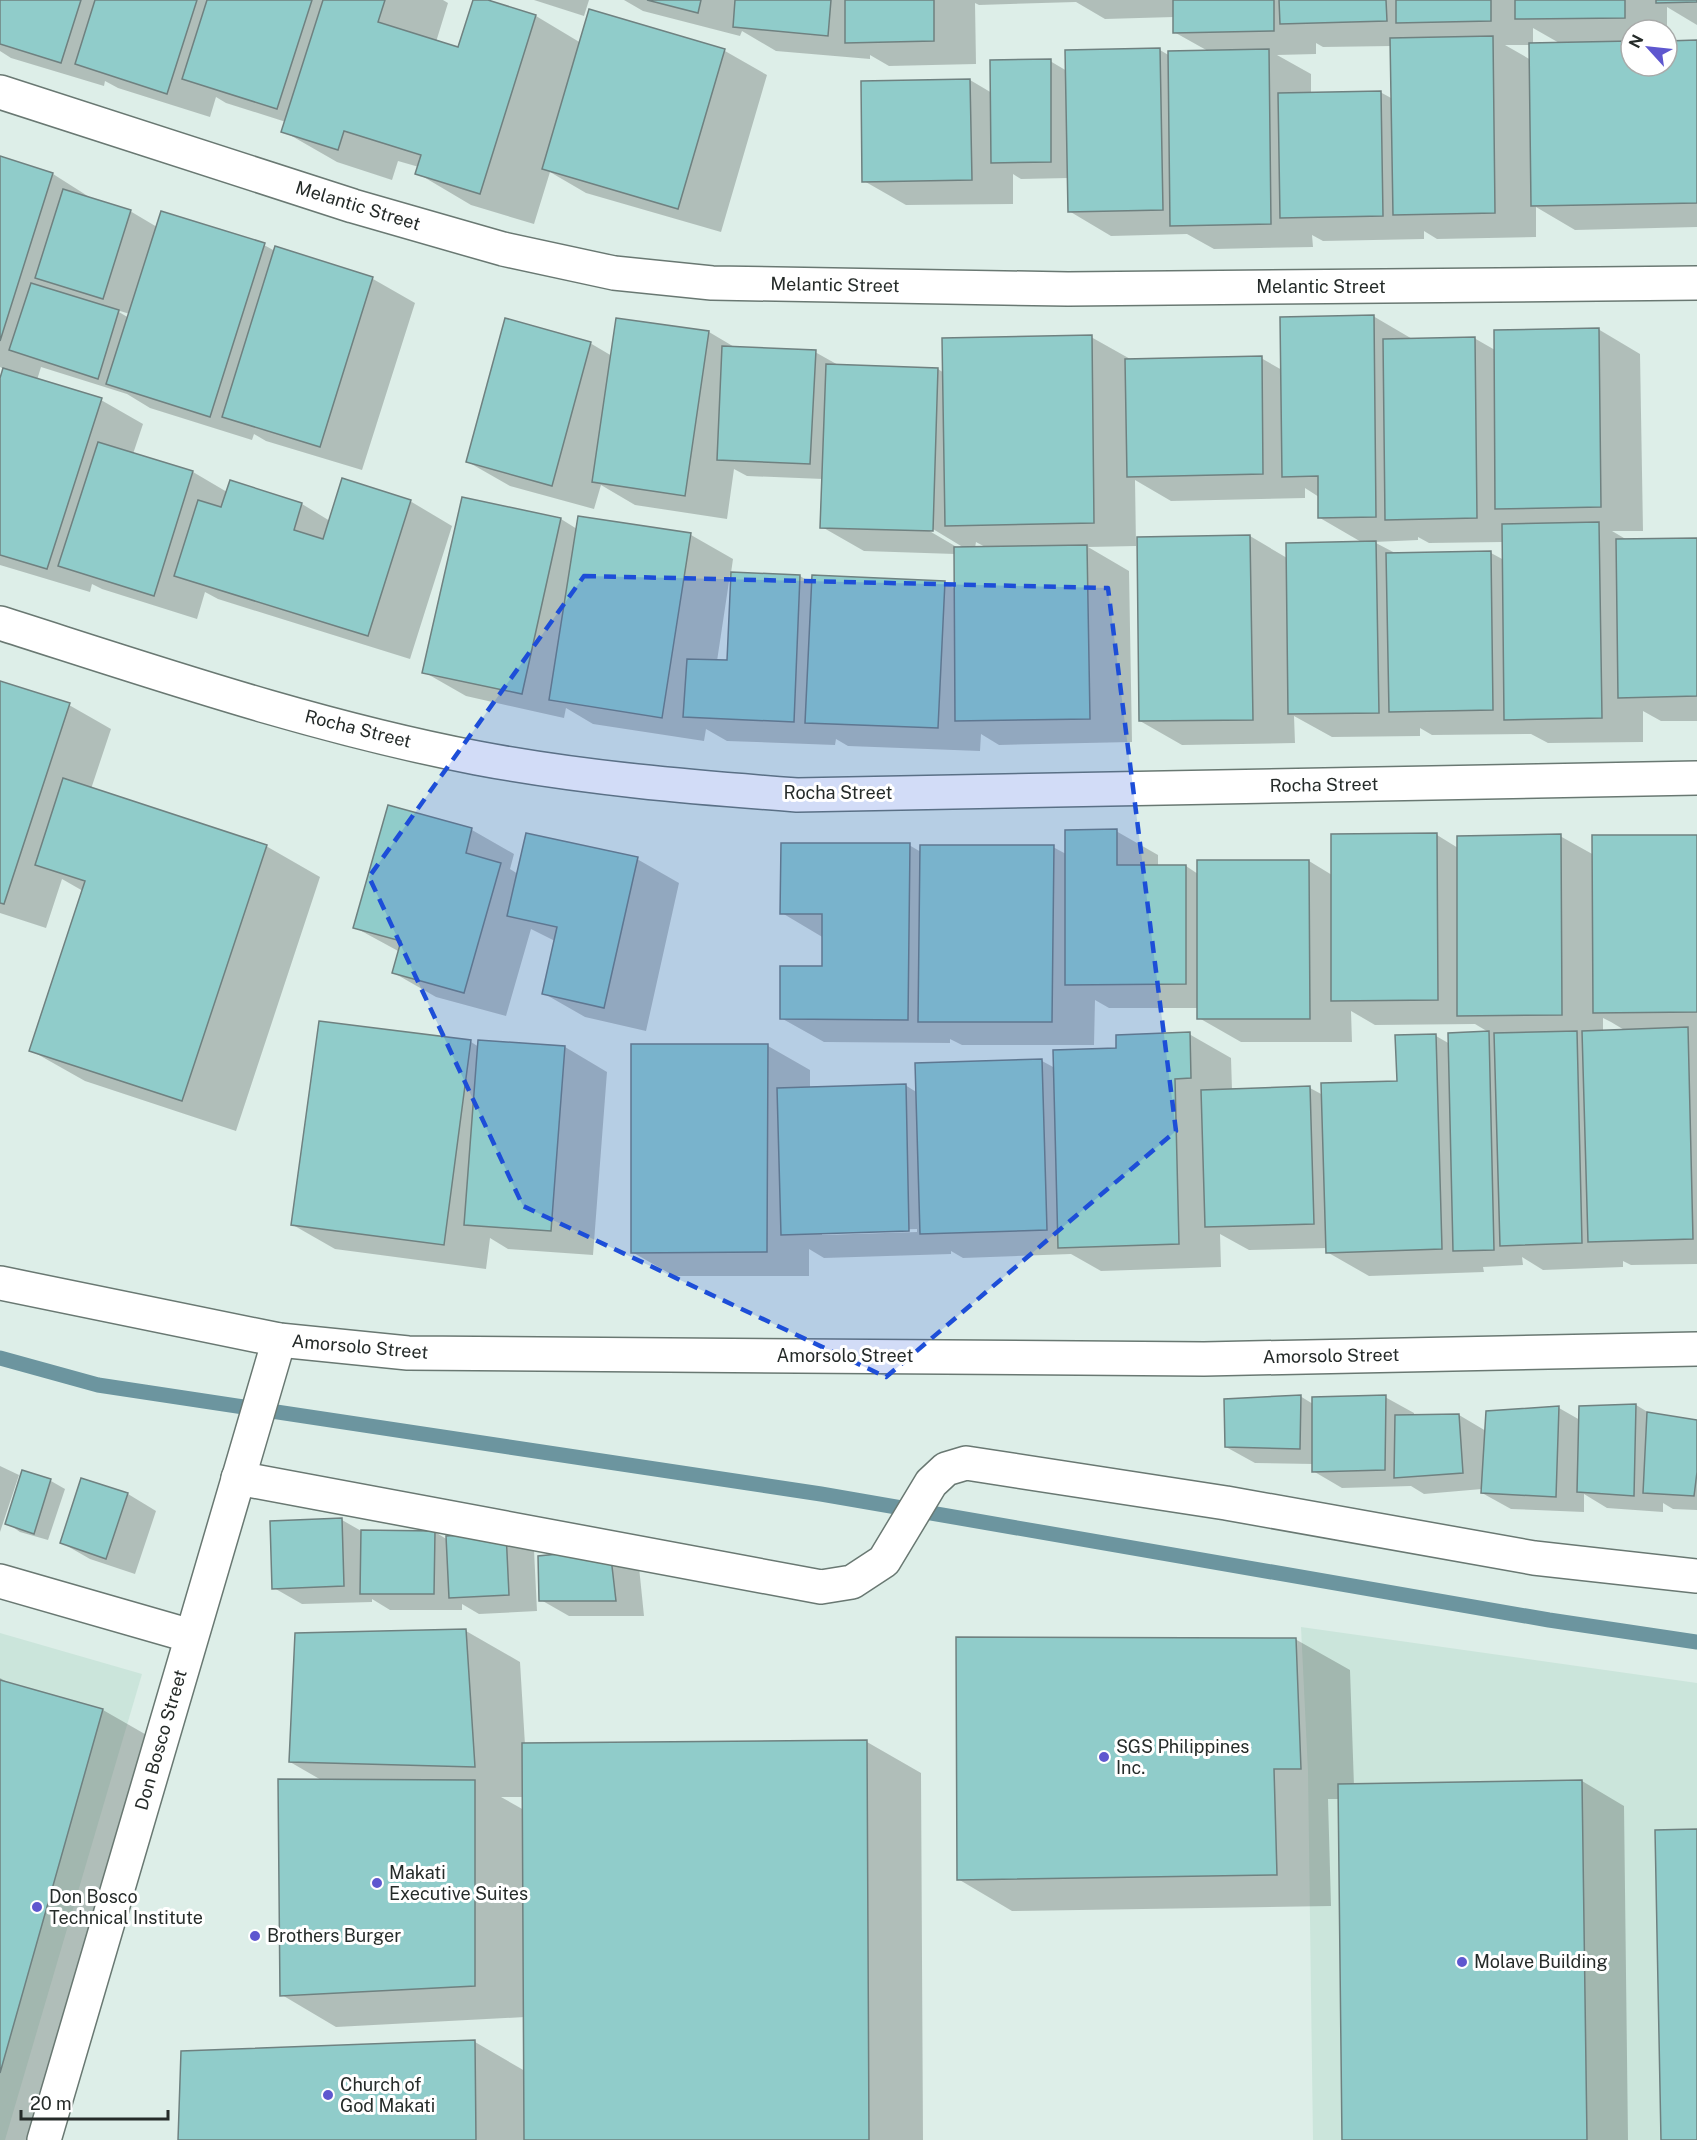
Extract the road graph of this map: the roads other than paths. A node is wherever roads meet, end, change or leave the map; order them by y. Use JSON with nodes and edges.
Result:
{"nodes":[{"id":1,"x":0,"y":92,"type":"edge"},
{"id":2,"x":1697,"y":283,"type":"edge"},
{"id":3,"x":0,"y":623,"type":"edge"},
{"id":4,"x":1697,"y":778,"type":"edge"},
{"id":5,"x":0,"y":1283,"type":"edge"},
{"id":6,"x":279,"y":1340,"type":"junction"},
{"id":7,"x":1697,"y":1349,"type":"edge"},
{"id":8,"x":238,"y":1479,"type":"junction"},
{"id":9,"x":1697,"y":1576,"type":"edge"},
{"id":10,"x":0,"y":1581,"type":"edge"},
{"id":11,"x":191,"y":1636,"type":"junction"},
{"id":12,"x":44,"y":2140,"type":"edge"}],
"edges":[{"from":1,"to":2,"type":"street","name":"Melantic Street"},
{"from":3,"to":4,"type":"street","name":"Rocha Street"},
{"from":5,"to":6,"type":"street","name":"Amorsolo Street"},
{"from":6,"to":7,"type":"street","name":"Amorsolo Street"},
{"from":6,"to":8,"type":"street","name":"Don Bosco Street"},
{"from":8,"to":9,"type":"street"},
{"from":8,"to":11,"type":"street","name":"Don Bosco Street"},
{"from":10,"to":11,"type":"street"},
{"from":11,"to":12,"type":"street","name":"Don Bosco Street"}]}
